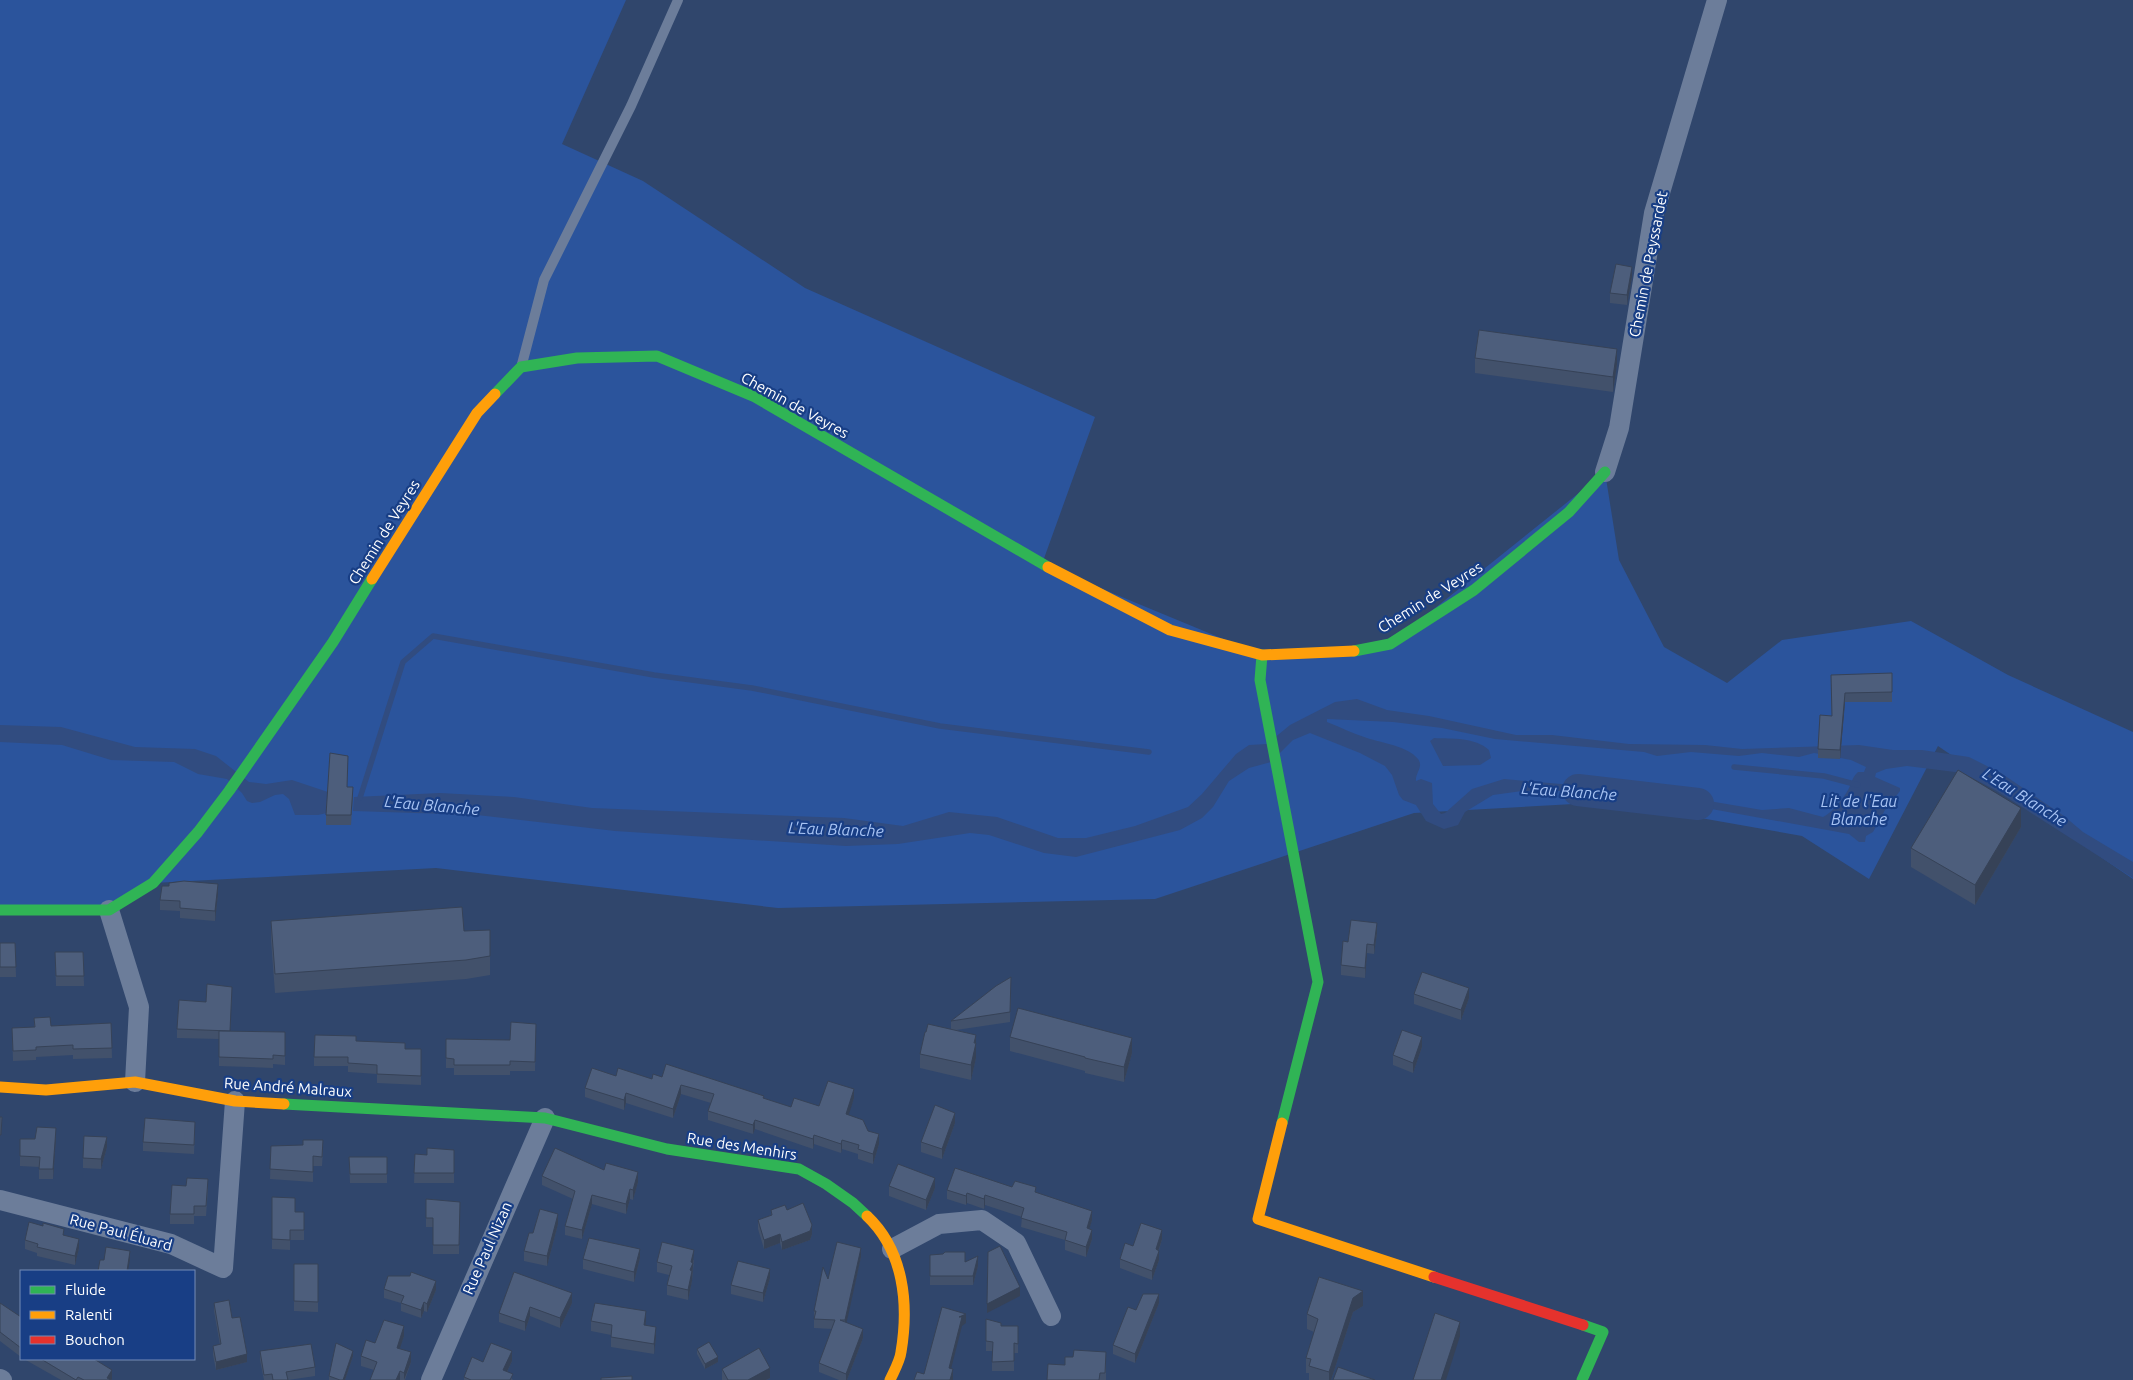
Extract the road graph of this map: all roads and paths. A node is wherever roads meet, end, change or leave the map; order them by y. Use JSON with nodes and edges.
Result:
{"nodes":[{"id":1,"x":678,"y":0,"type":"edge"},
{"id":2,"x":1717,"y":0,"type":"edge"},
{"id":3,"x":521,"y":367,"type":"junction"},
{"id":4,"x":1606,"y":472,"type":"joint"},
{"id":5,"x":1262,"y":654,"type":"junction"},
{"id":6,"x":0,"y":910,"type":"edge"},
{"id":7,"x":109,"y":910,"type":"junction"},
{"id":8,"x":135,"y":1082,"type":"junction"},
{"id":9,"x":0,"y":1087,"type":"edge"},
{"id":10,"x":235,"y":1101,"type":"junction"},
{"id":11,"x":545,"y":1118,"type":"junction"},
{"id":12,"x":0,"y":1200,"type":"edge"},
{"id":13,"x":892,"y":1249,"type":"junction"},
{"id":14,"x":1051,"y":1316,"type":"dead end"},
{"id":15,"x":431,"y":1380,"type":"edge"},
{"id":16,"x":890,"y":1380,"type":"edge"},
{"id":17,"x":1582,"y":1380,"type":"edge"}],
"edges":[{"from":1,"to":3,"type":"lane"},
{"from":2,"to":4,"type":"street","name":"Chemin de Peyssardet"},
{"from":3,"to":5,"type":"street","name":"Chemin de Veyres"},
{"from":3,"to":7,"type":"street","name":"Chemin de Veyres"},
{"from":4,"to":5,"type":"street","name":"Chemin de Veyres"},
{"from":5,"to":17,"type":"street"},
{"from":6,"to":7,"type":"street"},
{"from":7,"to":8,"type":"street"},
{"from":8,"to":9,"type":"street","name":"Rue André Malraux"},
{"from":8,"to":10,"type":"street","name":"Rue André Malraux"},
{"from":10,"to":11,"type":"street","name":"Rue André Malraux"},
{"from":10,"to":12,"type":"street","name":"Rue Paul Éluard"},
{"from":11,"to":13,"type":"street","name":"Rue des Menhirs"},
{"from":11,"to":15,"type":"street","name":"Rue Paul Nizan"},
{"from":13,"to":14,"type":"street"},
{"from":13,"to":16,"type":"street","name":"Rue des Menhirs"}]}
